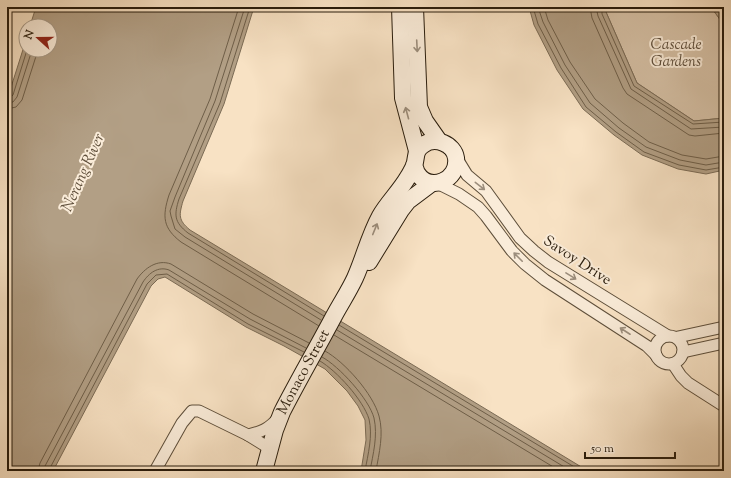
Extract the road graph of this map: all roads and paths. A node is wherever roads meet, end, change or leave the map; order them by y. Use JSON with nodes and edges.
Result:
{"nodes":[{"id":1,"x":400,"y":7,"type":"edge"},
{"id":2,"x":415,"y":7,"type":"edge"},
{"id":3,"x":411,"y":75,"type":"junction"},
{"id":4,"x":439,"y":141,"type":"junction"},
{"id":5,"x":456,"y":156,"type":"junction"},
{"id":6,"x":416,"y":158,"type":"junction"},
{"id":7,"x":435,"y":183,"type":"junction"},
{"id":8,"x":355,"y":278,"type":"junction"},
{"id":9,"x":724,"y":327,"type":"edge"},
{"id":10,"x":711,"y":329,"type":"junction"},
{"id":11,"x":673,"y":336,"type":"junction"},
{"id":12,"x":719,"y":344,"type":"edge"},
{"id":13,"x":683,"y":352,"type":"junction"},
{"id":14,"x":656,"y":355,"type":"junction"},
{"id":15,"x":673,"y":364,"type":"junction"},
{"id":16,"x":724,"y":406,"type":"edge"},
{"id":17,"x":282,"y":412,"type":"junction"},
{"id":18,"x":248,"y":436,"type":"junction"},
{"id":19,"x":270,"y":448,"type":"junction"},
{"id":20,"x":155,"y":471,"type":"edge"},
{"id":21,"x":264,"y":471,"type":"edge"}],
"edges":[{"from":1,"to":3,"type":"street"},
{"from":2,"to":3,"type":"street","one_way":true},
{"from":3,"to":4,"type":"street"},
{"from":6,"to":3,"type":"street","one_way":true},
{"from":4,"to":5,"type":"street"},
{"from":4,"to":6,"type":"street"},
{"from":5,"to":7,"type":"street"},
{"from":5,"to":11,"type":"street","name":"Savoy Drive","one_way":true},
{"from":6,"to":7,"type":"street"},
{"from":8,"to":6,"type":"street","name":"Monaco Street","one_way":true},
{"from":7,"to":8,"type":"street","name":"Monaco Street"},
{"from":14,"to":7,"type":"street","name":"Savoy Drive","one_way":true},
{"from":8,"to":17,"type":"street","name":"Monaco Street"},
{"from":9,"to":10,"type":"street"},
{"from":10,"to":11,"type":"street"},
{"from":10,"to":12,"type":"street"},
{"from":11,"to":13,"type":"street"},
{"from":11,"to":14,"type":"street"},
{"from":12,"to":13,"type":"street"},
{"from":13,"to":15,"type":"street"},
{"from":14,"to":15,"type":"street"},
{"from":15,"to":16,"type":"street"},
{"from":17,"to":18,"type":"street"},
{"from":17,"to":19,"type":"street","name":"Monaco Street"},
{"from":18,"to":19,"type":"street"},
{"from":18,"to":20,"type":"street"},
{"from":19,"to":21,"type":"street","name":"Monaco Street"}]}
